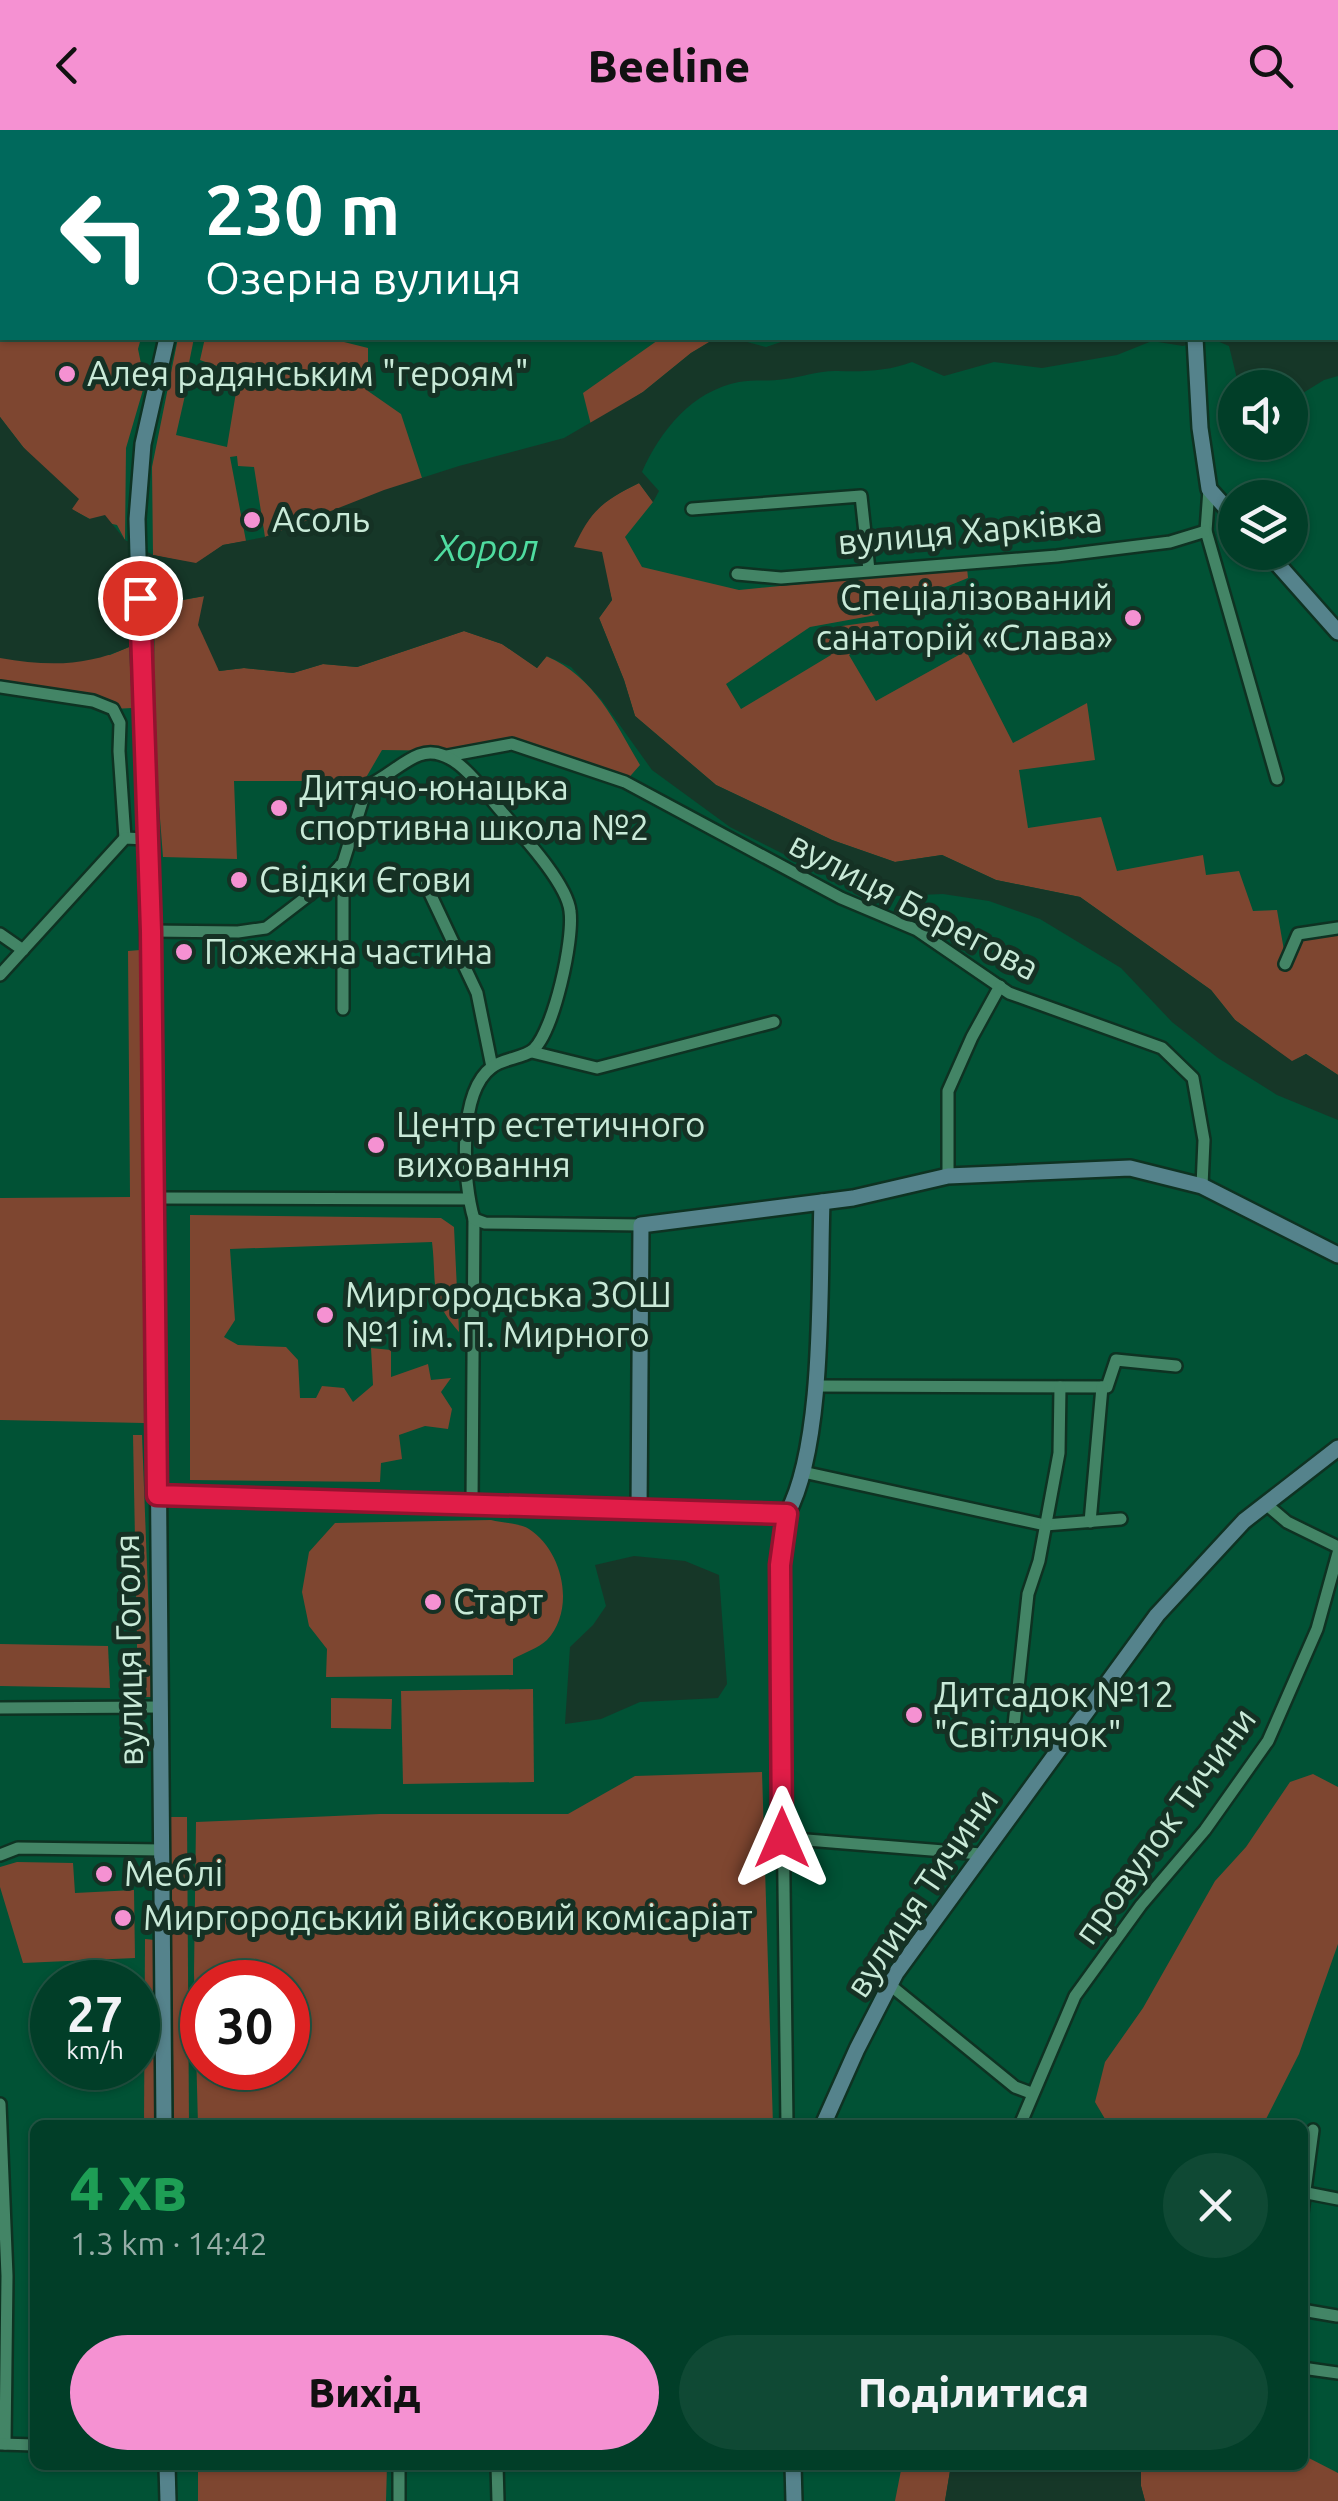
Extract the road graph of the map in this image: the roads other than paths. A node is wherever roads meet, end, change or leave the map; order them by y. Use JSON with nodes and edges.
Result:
{"nodes":[{"id":1,"x":167,"y":340,"type":"edge"},
{"id":2,"x":1195,"y":340,"type":"edge"},
{"id":3,"x":1209,"y":490,"type":"junction"},
{"id":4,"x":1218,"y":500,"type":"edge"},
{"id":5,"x":692,"y":508,"type":"dead end"},
{"id":6,"x":1206,"y":532,"type":"junction"},
{"id":7,"x":869,"y":570,"type":"junction"},
{"id":8,"x":1283,"y":570,"type":"edge"},
{"id":9,"x":737,"y":574,"type":"dead end"},
{"id":10,"x":1338,"y":632,"type":"edge"},
{"id":11,"x":0,"y":688,"type":"edge"},
{"id":12,"x":447,"y":756,"type":"junction"},
{"id":13,"x":1277,"y":779,"type":"dead end"},
{"id":14,"x":126,"y":838,"type":"junction"},
{"id":15,"x":146,"y":839,"type":"junction"},
{"id":16,"x":340,"y":866,"type":"junction"},
{"id":17,"x":426,"y":884,"type":"dead end"},
{"id":18,"x":1338,"y":928,"type":"edge"},
{"id":19,"x":151,"y":931,"type":"junction"},
{"id":20,"x":0,"y":934,"type":"edge"},
{"id":21,"x":23,"y":950,"type":"junction"},
{"id":22,"x":1286,"y":964,"type":"dead end"},
{"id":23,"x":0,"y":975,"type":"edge"},
{"id":24,"x":1000,"y":986,"type":"junction"},
{"id":25,"x":343,"y":1008,"type":"dead end"},
{"id":26,"x":774,"y":1022,"type":"dead end"},
{"id":27,"x":532,"y":1052,"type":"junction"},
{"id":28,"x":492,"y":1067,"type":"junction"},
{"id":29,"x":948,"y":1176,"type":"junction"},
{"id":30,"x":1202,"y":1186,"type":"junction"},
{"id":31,"x":156,"y":1198,"type":"junction"},
{"id":32,"x":468,"y":1199,"type":"junction"},
{"id":33,"x":822,"y":1202,"type":"junction"},
{"id":34,"x":474,"y":1219,"type":"junction"},
{"id":35,"x":640,"y":1225,"type":"junction"},
{"id":36,"x":1338,"y":1255,"type":"edge"},
{"id":37,"x":1176,"y":1366,"type":"dead end"},
{"id":38,"x":815,"y":1386,"type":"junction"},
{"id":39,"x":1060,"y":1387,"type":"junction"},
{"id":40,"x":1102,"y":1387,"type":"junction"},
{"id":41,"x":1338,"y":1448,"type":"edge"},
{"id":42,"x":803,"y":1472,"type":"junction"},
{"id":43,"x":157,"y":1495,"type":"junction"},
{"id":44,"x":472,"y":1504,"type":"junction"},
{"id":45,"x":1266,"y":1504,"type":"junction"},
{"id":46,"x":639,"y":1510,"type":"junction"},
{"id":47,"x":787,"y":1514,"type":"junction"},
{"id":48,"x":1121,"y":1519,"type":"dead end"},
{"id":49,"x":1090,"y":1522,"type":"junction"},
{"id":50,"x":1045,"y":1525,"type":"junction"},
{"id":51,"x":1338,"y":1550,"type":"edge"},
{"id":52,"x":160,"y":1707,"type":"junction"},
{"id":53,"x":0,"y":1708,"type":"edge"},
{"id":54,"x":1012,"y":1744,"type":"dead end"},
{"id":55,"x":782,"y":1838,"type":"junction"},
{"id":56,"x":162,"y":1850,"type":"junction"},
{"id":57,"x":981,"y":1854,"type":"junction"},
{"id":58,"x":0,"y":1855,"type":"edge"},
{"id":59,"x":890,"y":1985,"type":"junction"},
{"id":60,"x":1031,"y":2093,"type":"junction"},
{"id":61,"x":0,"y":2104,"type":"edge"},
{"id":62,"x":164,"y":2120,"type":"edge"},
{"id":63,"x":787,"y":2120,"type":"edge"},
{"id":64,"x":826,"y":2120,"type":"edge"},
{"id":65,"x":1022,"y":2120,"type":"edge"},
{"id":66,"x":1313,"y":2130,"type":"dead end"},
{"id":67,"x":1308,"y":2164,"type":"edge"},
{"id":68,"x":1308,"y":2193,"type":"edge"},
{"id":69,"x":1338,"y":2199,"type":"edge"},
{"id":70,"x":1338,"y":2306,"type":"edge"},
{"id":71,"x":1308,"y":2311,"type":"edge"},
{"id":72,"x":1338,"y":2316,"type":"edge"},
{"id":73,"x":1308,"y":2369,"type":"edge"},
{"id":74,"x":1338,"y":2373,"type":"edge"},
{"id":75,"x":2,"y":2444,"type":"edge"},
{"id":76,"x":30,"y":2445,"type":"edge"},
{"id":77,"x":168,"y":2470,"type":"edge"},
{"id":78,"x":399,"y":2470,"type":"edge"},
{"id":79,"x":497,"y":2470,"type":"edge"},
{"id":80,"x":793,"y":2470,"type":"edge"},
{"id":81,"x":168,"y":2501,"type":"edge"},
{"id":82,"x":398,"y":2501,"type":"edge"},
{"id":83,"x":498,"y":2501,"type":"edge"},
{"id":84,"x":794,"y":2501,"type":"edge"}],
"edges":[{"from":1,"to":15,"type":"street","name":"вулиця Гоголя"},
{"from":2,"to":3,"type":"street"},
{"from":3,"to":4,"type":"street"},
{"from":3,"to":6,"type":"street"},
{"from":5,"to":7,"type":"street"},
{"from":6,"to":7,"type":"street","name":"вулиця Харківка"},
{"from":6,"to":13,"type":"street"},
{"from":7,"to":9,"type":"street","name":"вулиця Харківка"},
{"from":8,"to":10,"type":"street"},
{"from":11,"to":14,"type":"street"},
{"from":12,"to":16,"type":"street","name":"вулиця Берегова"},
{"from":12,"to":24,"type":"street","name":"вулиця Берегова"},
{"from":12,"to":27,"type":"street"},
{"from":14,"to":15,"type":"street"},
{"from":14,"to":21,"type":"street"},
{"from":15,"to":19,"type":"street","name":"вулиця Гоголя"},
{"from":16,"to":19,"type":"street"},
{"from":16,"to":25,"type":"street"},
{"from":17,"to":28,"type":"street"},
{"from":18,"to":22,"type":"street"},
{"from":19,"to":31,"type":"street","name":"вулиця Гоголя"},
{"from":20,"to":21,"type":"street"},
{"from":21,"to":23,"type":"street"},
{"from":24,"to":29,"type":"street"},
{"from":24,"to":30,"type":"street","name":"вулиця Берегова"},
{"from":26,"to":27,"type":"street"},
{"from":27,"to":28,"type":"street"},
{"from":28,"to":32,"type":"street"},
{"from":29,"to":30,"type":"street"},
{"from":29,"to":33,"type":"street"},
{"from":30,"to":36,"type":"street"},
{"from":31,"to":32,"type":"street"},
{"from":31,"to":43,"type":"street","name":"вулиця Гоголя"},
{"from":32,"to":34,"type":"street"},
{"from":33,"to":35,"type":"street"},
{"from":33,"to":38,"type":"street"},
{"from":34,"to":35,"type":"street"},
{"from":34,"to":44,"type":"street"},
{"from":35,"to":46,"type":"street"},
{"from":37,"to":40,"type":"street"},
{"from":38,"to":39,"type":"street"},
{"from":38,"to":42,"type":"street"},
{"from":39,"to":40,"type":"street"},
{"from":39,"to":50,"type":"street"},
{"from":40,"to":49,"type":"street"},
{"from":41,"to":45,"type":"street","name":"вулиця Тичини"},
{"from":42,"to":47,"type":"street"},
{"from":42,"to":50,"type":"street"},
{"from":43,"to":44,"type":"street"},
{"from":43,"to":52,"type":"street","name":"вулиця Гоголя"},
{"from":44,"to":46,"type":"street"},
{"from":45,"to":51,"type":"street","name":"провулок Тичини"},
{"from":45,"to":57,"type":"street","name":"вулиця Тичини"},
{"from":46,"to":47,"type":"street"},
{"from":47,"to":55,"type":"street"},
{"from":48,"to":49,"type":"street"},
{"from":49,"to":50,"type":"street"},
{"from":50,"to":54,"type":"street"},
{"from":51,"to":60,"type":"street","name":"провулок Тичини"},
{"from":52,"to":53,"type":"street"},
{"from":52,"to":56,"type":"street","name":"вулиця Гоголя"},
{"from":55,"to":57,"type":"street"},
{"from":55,"to":63,"type":"street"},
{"from":56,"to":58,"type":"street"},
{"from":56,"to":62,"type":"street","name":"вулиця Гоголя"},
{"from":57,"to":59,"type":"street","name":"вулиця Тичини"},
{"from":59,"to":60,"type":"street"},
{"from":59,"to":64,"type":"street","name":"вулиця Тичини"},
{"from":60,"to":65,"type":"street","name":"провулок Тичини"},
{"from":61,"to":75,"type":"street"},
{"from":66,"to":67,"type":"street"},
{"from":68,"to":69,"type":"street"},
{"from":70,"to":72,"type":"street"},
{"from":71,"to":72,"type":"street"},
{"from":73,"to":74,"type":"street"},
{"from":75,"to":76,"type":"street"},
{"from":77,"to":81,"type":"street"},
{"from":78,"to":82,"type":"street"},
{"from":79,"to":83,"type":"street"},
{"from":80,"to":84,"type":"street"}]}
